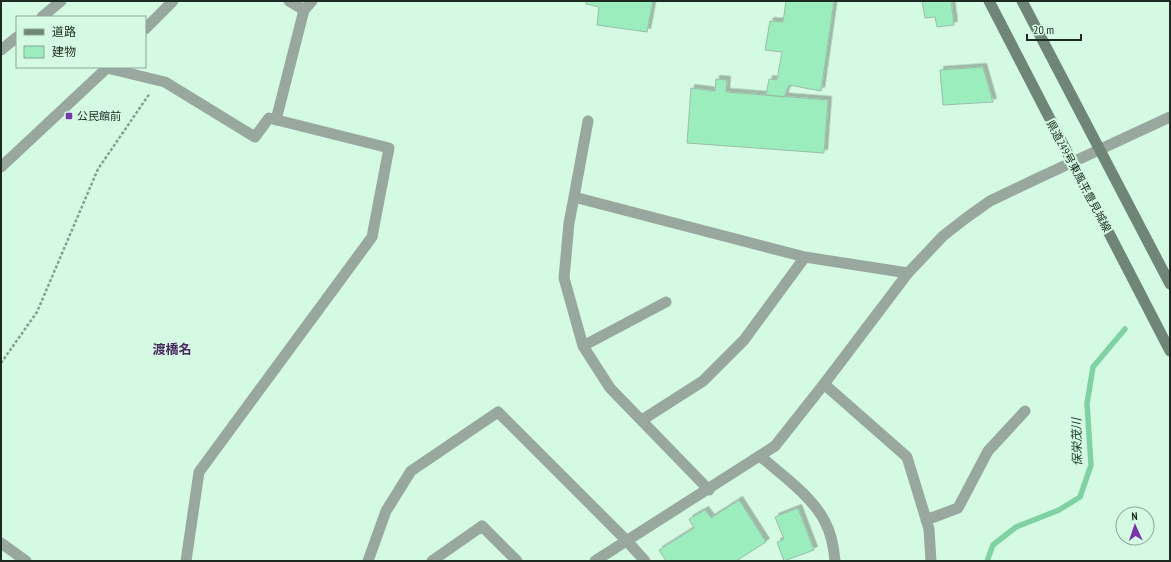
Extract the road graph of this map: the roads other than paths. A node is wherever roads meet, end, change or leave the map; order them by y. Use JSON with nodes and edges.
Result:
{"nodes":[{"id":1,"x":62,"y":1,"type":"edge"},
{"id":2,"x":173,"y":1,"type":"edge"},
{"id":3,"x":289,"y":1,"type":"edge"},
{"id":4,"x":312,"y":1,"type":"edge"},
{"id":5,"x":989,"y":1,"type":"edge"},
{"id":6,"x":1022,"y":1,"type":"edge"},
{"id":7,"x":304,"y":10,"type":"junction"},
{"id":8,"x":43,"y":16,"type":"edge"},
{"id":9,"x":146,"y":28,"type":"edge"},
{"id":10,"x":16,"y":38,"type":"edge"},
{"id":11,"x":1,"y":50,"type":"edge"},
{"id":12,"x":108,"y":68,"type":"edge"},
{"id":13,"x":1170,"y":117,"type":"edge"},
{"id":14,"x":276,"y":120,"type":"junction"},
{"id":15,"x":588,"y":121,"type":"dead end"},
{"id":16,"x":1100,"y":149,"type":"junction"},
{"id":17,"x":1072,"y":162,"type":"junction"},
{"id":18,"x":1,"y":167,"type":"edge"},
{"id":19,"x":574,"y":197,"type":"junction"},
{"id":20,"x":804,"y":257,"type":"junction"},
{"id":21,"x":908,"y":274,"type":"junction"},
{"id":22,"x":1170,"y":284,"type":"edge"},
{"id":23,"x":666,"y":302,"type":"dead end"},
{"id":24,"x":583,"y":346,"type":"junction"},
{"id":25,"x":1170,"y":351,"type":"edge"},
{"id":26,"x":824,"y":384,"type":"junction"},
{"id":27,"x":1025,"y":411,"type":"dead end"},
{"id":28,"x":642,"y":420,"type":"junction"},
{"id":29,"x":760,"y":456,"type":"junction"},
{"id":30,"x":709,"y":490,"type":"junction"},
{"id":31,"x":926,"y":520,"type":"junction"},
{"id":32,"x":627,"y":541,"type":"junction"},
{"id":33,"x":1,"y":543,"type":"edge"},
{"id":34,"x":26,"y":561,"type":"edge"},
{"id":35,"x":186,"y":561,"type":"edge"},
{"id":36,"x":368,"y":561,"type":"edge"},
{"id":37,"x":432,"y":561,"type":"edge"},
{"id":38,"x":517,"y":561,"type":"edge"},
{"id":39,"x":595,"y":561,"type":"edge"},
{"id":40,"x":644,"y":561,"type":"edge"},
{"id":41,"x":835,"y":561,"type":"edge"},
{"id":42,"x":931,"y":561,"type":"edge"}],
"edges":[{"from":1,"to":8,"type":"street"},
{"from":2,"to":9,"type":"street"},
{"from":3,"to":7,"type":"street"},
{"from":4,"to":7,"type":"street"},
{"from":5,"to":17,"type":"main road","name":"県道249号東風平豊見城線"},
{"from":6,"to":16,"type":"main road"},
{"from":7,"to":14,"type":"street"},
{"from":10,"to":11,"type":"street"},
{"from":12,"to":14,"type":"street"},
{"from":12,"to":18,"type":"street"},
{"from":13,"to":16,"type":"street"},
{"from":14,"to":35,"type":"street"},
{"from":15,"to":19,"type":"street"},
{"from":16,"to":17,"type":"street"},
{"from":16,"to":22,"type":"main road"},
{"from":17,"to":21,"type":"street"},
{"from":17,"to":25,"type":"main road","name":"県道249号東風平豊見城線"},
{"from":19,"to":20,"type":"street"},
{"from":19,"to":24,"type":"street"},
{"from":20,"to":21,"type":"street"},
{"from":20,"to":28,"type":"street"},
{"from":21,"to":26,"type":"street"},
{"from":23,"to":24,"type":"street"},
{"from":24,"to":28,"type":"street"},
{"from":26,"to":29,"type":"street"},
{"from":26,"to":31,"type":"street"},
{"from":27,"to":31,"type":"street"},
{"from":28,"to":30,"type":"street"},
{"from":29,"to":30,"type":"street"},
{"from":29,"to":41,"type":"street"},
{"from":30,"to":32,"type":"street"},
{"from":31,"to":42,"type":"street"},
{"from":32,"to":36,"type":"street"},
{"from":32,"to":39,"type":"street"},
{"from":32,"to":40,"type":"street"},
{"from":33,"to":34,"type":"street"},
{"from":37,"to":38,"type":"street"}]}
